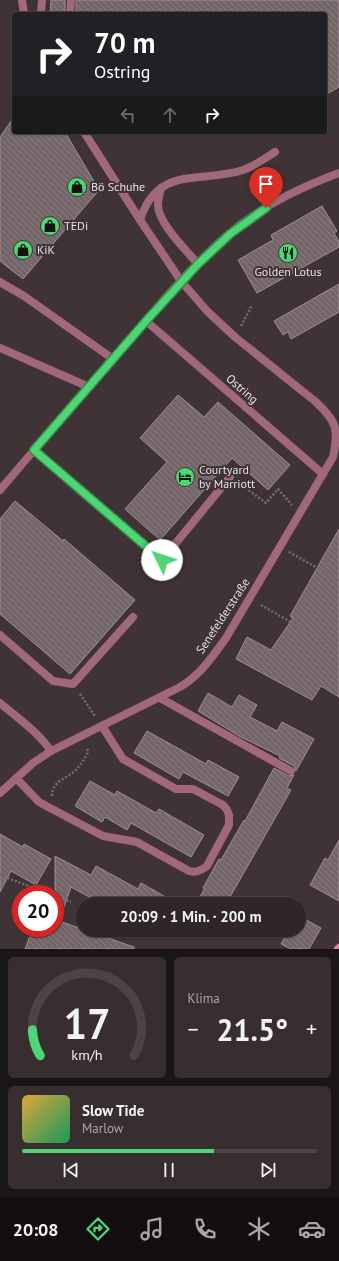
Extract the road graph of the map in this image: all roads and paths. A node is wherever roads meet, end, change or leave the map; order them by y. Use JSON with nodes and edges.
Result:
{"nodes":[{"id":1,"x":22,"y":0,"type":"edge"},
{"id":2,"x":42,"y":0,"type":"edge"},
{"id":3,"x":71,"y":0,"type":"edge"},
{"id":4,"x":23,"y":12,"type":"edge"},
{"id":5,"x":41,"y":12,"type":"edge"},
{"id":6,"x":70,"y":12,"type":"edge"},
{"id":7,"x":85,"y":134,"type":"edge"},
{"id":8,"x":275,"y":152,"type":"dead end"},
{"id":9,"x":339,"y":173,"type":"edge"},
{"id":10,"x":161,"y":188,"type":"junction"},
{"id":11,"x":140,"y":220,"type":"junction"},
{"id":12,"x":198,"y":264,"type":"junction"},
{"id":13,"x":181,"y":281,"type":"junction"},
{"id":14,"x":0,"y":282,"type":"edge"},
{"id":15,"x":252,"y":305,"type":"dead end"},
{"id":16,"x":146,"y":321,"type":"junction"},
{"id":17,"x":235,"y":337,"type":"junction"},
{"id":18,"x":0,"y":348,"type":"edge"},
{"id":19,"x":113,"y":359,"type":"junction"},
{"id":20,"x":89,"y":386,"type":"junction"},
{"id":21,"x":338,"y":427,"type":"edge"},
{"id":22,"x":34,"y":450,"type":"junction"},
{"id":23,"x":323,"y":474,"type":"junction"},
{"id":24,"x":230,"y":476,"type":"joint"},
{"id":25,"x":0,"y":490,"type":"edge"},
{"id":26,"x":300,"y":514,"type":"junction"},
{"id":27,"x":280,"y":547,"type":"junction"},
{"id":28,"x":339,"y":580,"type":"edge"},
{"id":29,"x":250,"y":598,"type":"junction"},
{"id":30,"x":133,"y":617,"type":"dead end"},
{"id":31,"x":0,"y":635,"type":"edge"},
{"id":32,"x":325,"y":642,"type":"dead end"},
{"id":33,"x":73,"y":684,"type":"junction"},
{"id":34,"x":160,"y":698,"type":"junction"},
{"id":35,"x":0,"y":703,"type":"edge"},
{"id":36,"x":102,"y":726,"type":"junction"},
{"id":37,"x":83,"y":735,"type":"junction"},
{"id":38,"x":51,"y":751,"type":"junction"},
{"id":39,"x":291,"y":771,"type":"dead end"},
{"id":40,"x":16,"y":778,"type":"junction"},
{"id":41,"x":0,"y":792,"type":"edge"},
{"id":42,"x":52,"y":809,"type":"junction"},
{"id":43,"x":0,"y":875,"type":"edge"},
{"id":44,"x":26,"y":885,"type":"edge"},
{"id":45,"x":64,"y":899,"type":"edge"},
{"id":46,"x":71,"y":902,"type":"dead end"}],
"edges":[{"from":1,"to":4,"type":"street"},
{"from":2,"to":5,"type":"street"},
{"from":3,"to":6,"type":"street"},
{"from":7,"to":11,"type":"street","name":"Senefelderstraße"},
{"from":8,"to":10,"type":"street"},
{"from":9,"to":12,"type":"street"},
{"from":10,"to":11,"type":"street"},
{"from":10,"to":12,"type":"street"},
{"from":11,"to":13,"type":"street","name":"Senefelderstraße"},
{"from":12,"to":13,"type":"street"},
{"from":13,"to":16,"type":"street"},
{"from":13,"to":17,"type":"street","name":"Senefelderstraße"},
{"from":14,"to":19,"type":"street"},
{"from":15,"to":17,"type":"path"},
{"from":16,"to":19,"type":"street"},
{"from":16,"to":23,"type":"street","name":"Ostring"},
{"from":17,"to":21,"type":"street","name":"Senefelderstraße"},
{"from":18,"to":20,"type":"street"},
{"from":19,"to":20,"type":"street"},
{"from":20,"to":22,"type":"street"},
{"from":21,"to":23,"type":"street","name":"Senefelderstraße"},
{"from":22,"to":24,"type":"street"},
{"from":22,"to":25,"type":"street"},
{"from":23,"to":26,"type":"street","name":"Senefelderstraße"},
{"from":24,"to":26,"type":"path"},
{"from":26,"to":27,"type":"street","name":"Senefelderstraße"},
{"from":27,"to":28,"type":"path"},
{"from":27,"to":29,"type":"street","name":"Senefelderstraße"},
{"from":29,"to":32,"type":"path"},
{"from":29,"to":34,"type":"street","name":"Senefelderstraße"},
{"from":30,"to":33,"type":"street"},
{"from":31,"to":33,"type":"street"},
{"from":33,"to":36,"type":"path"},
{"from":34,"to":36,"type":"street","name":"Senefelderstraße"},
{"from":34,"to":39,"type":"street"},
{"from":35,"to":38,"type":"street"},
{"from":36,"to":37,"type":"street","name":"Senefelderstraße"},
{"from":36,"to":42,"type":"street"},
{"from":37,"to":38,"type":"street","name":"Senefelderstraße"},
{"from":37,"to":42,"type":"path"},
{"from":38,"to":40,"type":"street","name":"Senefelderstraße"},
{"from":40,"to":41,"type":"street","name":"Senefelderstraße"},
{"from":40,"to":42,"type":"street"},
{"from":43,"to":44,"type":"path"},
{"from":45,"to":46,"type":"path"}]}
